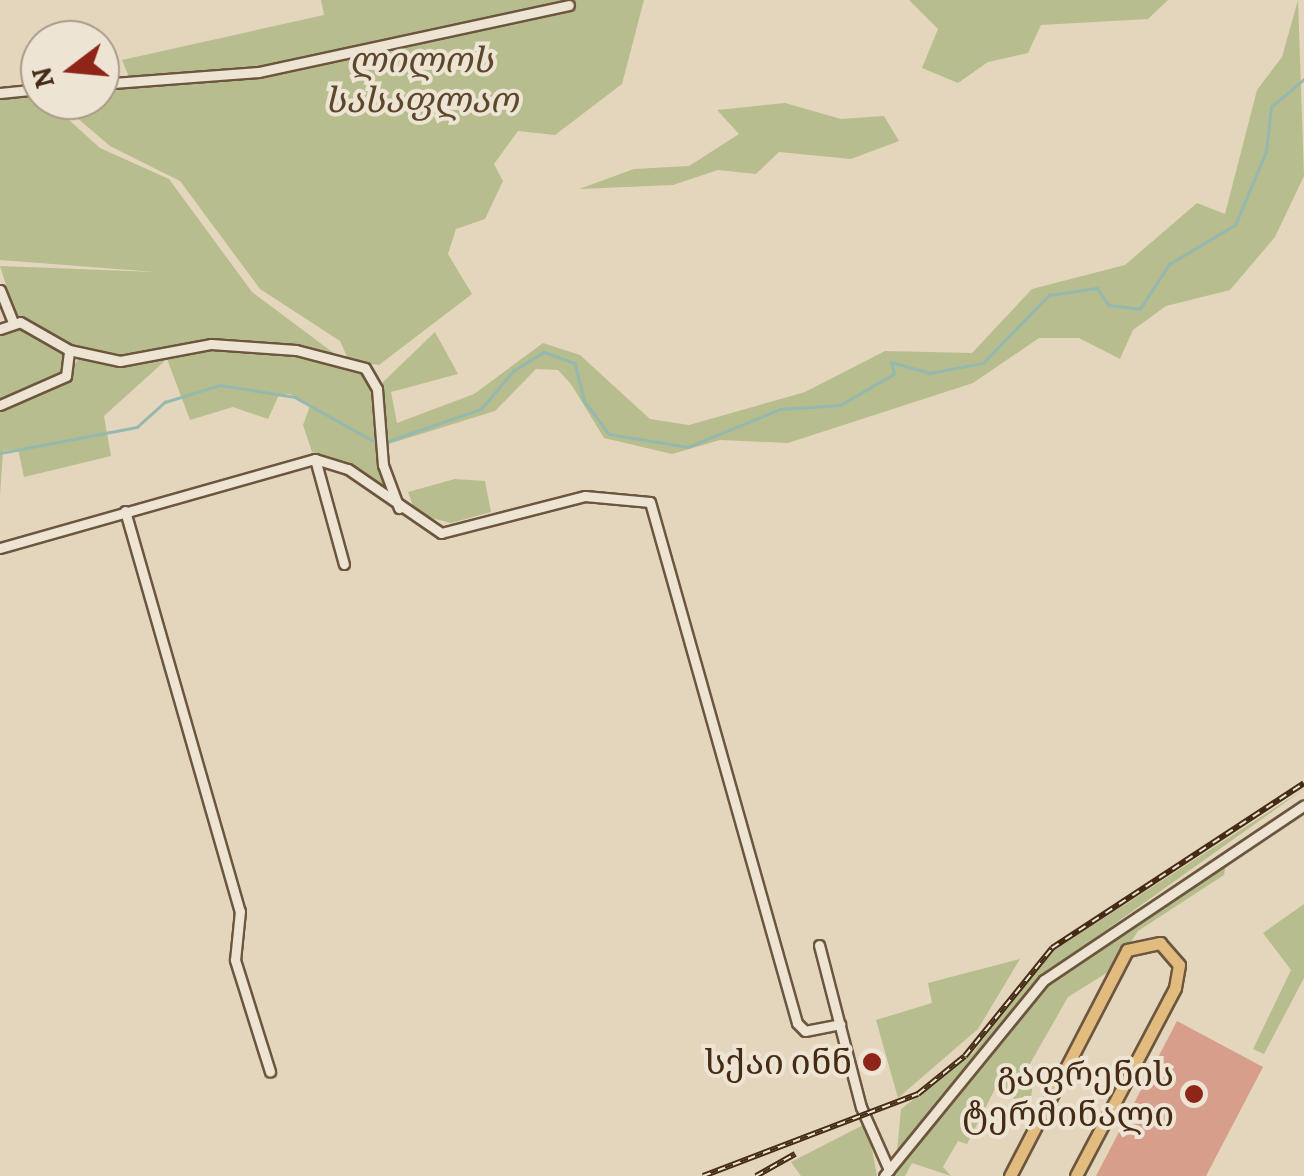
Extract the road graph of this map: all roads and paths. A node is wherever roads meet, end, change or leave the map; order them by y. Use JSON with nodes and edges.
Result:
{"nodes":[{"id":1,"x":568,"y":5,"type":"dead end"},
{"id":2,"x":120,"y":82,"type":"edge"},
{"id":3,"x":0,"y":290,"type":"edge"},
{"id":4,"x":13,"y":323,"type":"junction"},
{"id":5,"x":0,"y":329,"type":"edge"},
{"id":6,"x":70,"y":350,"type":"junction"},
{"id":7,"x":0,"y":405,"type":"edge"},
{"id":8,"x":314,"y":458,"type":"junction"},
{"id":9,"x":399,"y":508,"type":"junction"},
{"id":10,"x":125,"y":511,"type":"junction"},
{"id":11,"x":0,"y":548,"type":"edge"},
{"id":12,"x":344,"y":564,"type":"dead end"},
{"id":13,"x":1304,"y":804,"type":"edge"},
{"id":14,"x":819,"y":945,"type":"dead end"},
{"id":15,"x":840,"y":1024,"type":"junction"},
{"id":16,"x":270,"y":1072,"type":"dead end"},
{"id":17,"x":887,"y":1173,"type":"edge"},
{"id":18,"x":1010,"y":1176,"type":"edge"},
{"id":19,"x":1076,"y":1176,"type":"edge"}],
"edges":[{"from":1,"to":2,"type":"street"},
{"from":3,"to":4,"type":"street"},
{"from":4,"to":5,"type":"street"},
{"from":4,"to":6,"type":"street"},
{"from":6,"to":7,"type":"street"},
{"from":6,"to":9,"type":"street"},
{"from":8,"to":9,"type":"street"},
{"from":8,"to":10,"type":"street"},
{"from":8,"to":12,"type":"street"},
{"from":9,"to":15,"type":"street"},
{"from":10,"to":11,"type":"street"},
{"from":10,"to":16,"type":"street"},
{"from":13,"to":17,"type":"street"},
{"from":14,"to":15,"type":"street"},
{"from":15,"to":17,"type":"street"},
{"from":18,"to":19,"type":"main road"}]}
